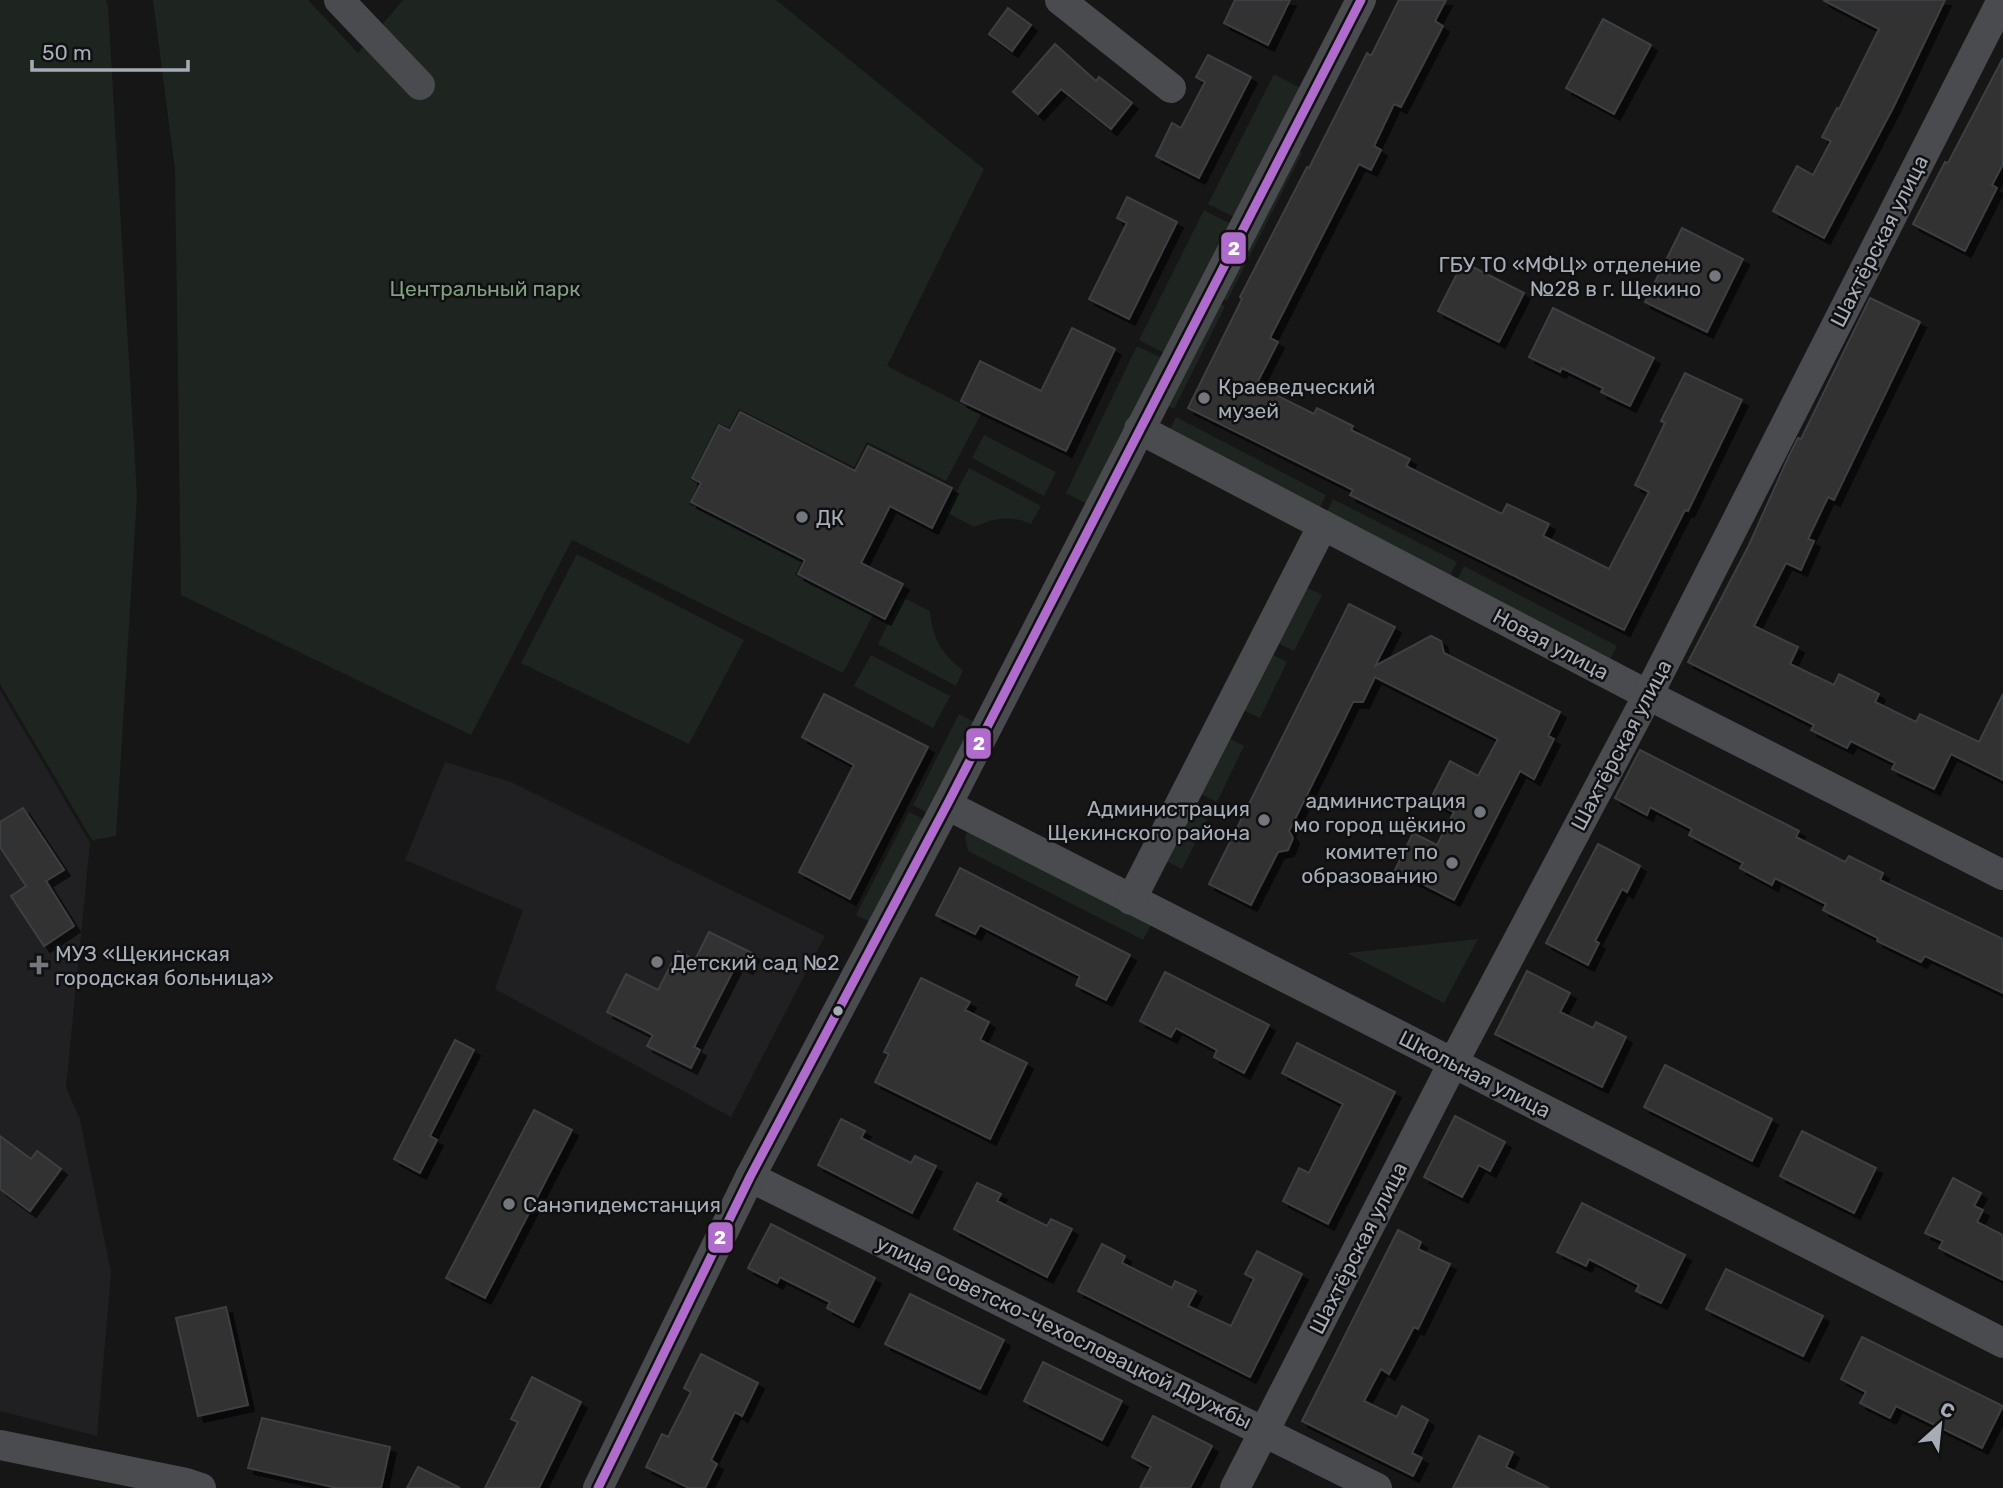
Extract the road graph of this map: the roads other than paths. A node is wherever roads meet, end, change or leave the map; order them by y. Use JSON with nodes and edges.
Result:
{"nodes":[{"id":1,"x":339,"y":0,"type":"edge"},
{"id":2,"x":1059,"y":0,"type":"edge"},
{"id":3,"x":1361,"y":0,"type":"edge"},
{"id":4,"x":2001,"y":0,"type":"edge"},
{"id":5,"x":420,"y":85,"type":"dead end"},
{"id":6,"x":1171,"y":88,"type":"dead end"},
{"id":7,"x":1139,"y":429,"type":"junction"},
{"id":8,"x":1323,"y":525,"type":"junction"},
{"id":9,"x":1648,"y":695,"type":"junction"},
{"id":10,"x":947,"y":805,"type":"junction"},
{"id":11,"x":2003,"y":875,"type":"edge"},
{"id":12,"x":1131,"y":900,"type":"junction"},
{"id":13,"x":1453,"y":1063,"type":"junction"},
{"id":14,"x":750,"y":1177,"type":"junction"},
{"id":15,"x":2003,"y":1343,"type":"edge"},
{"id":16,"x":1265,"y":1432,"type":"junction"},
{"id":17,"x":0,"y":1445,"type":"edge"},
{"id":18,"x":201,"y":1488,"type":"edge"},
{"id":19,"x":598,"y":1488,"type":"edge"},
{"id":20,"x":1235,"y":1488,"type":"edge"},
{"id":21,"x":1377,"y":1488,"type":"edge"}],
"edges":[{"from":1,"to":5,"type":"street"},
{"from":2,"to":6,"type":"street"},
{"from":3,"to":7,"type":"street"},
{"from":4,"to":9,"type":"street","name":"Шахтёрская улица"},
{"from":7,"to":8,"type":"street","name":"Новая улица"},
{"from":7,"to":10,"type":"street"},
{"from":8,"to":9,"type":"street","name":"Новая улица"},
{"from":8,"to":12,"type":"street"},
{"from":9,"to":11,"type":"street","name":"Новая улица"},
{"from":9,"to":13,"type":"street","name":"Шахтёрская улица"},
{"from":10,"to":12,"type":"street","name":"Школьная улица"},
{"from":10,"to":14,"type":"street"},
{"from":12,"to":13,"type":"street","name":"Школьная улица"},
{"from":13,"to":15,"type":"street","name":"Школьная улица"},
{"from":13,"to":16,"type":"street","name":"Шахтёрская улица"},
{"from":14,"to":16,"type":"street","name":"улица Советско-Чехословацкой Дружбы"},
{"from":14,"to":19,"type":"street"},
{"from":16,"to":20,"type":"street","name":"Шахтёрская улица"},
{"from":16,"to":21,"type":"street","name":"улица Советско-Чехословацкой Дружбы"},
{"from":17,"to":18,"type":"street"}]}
